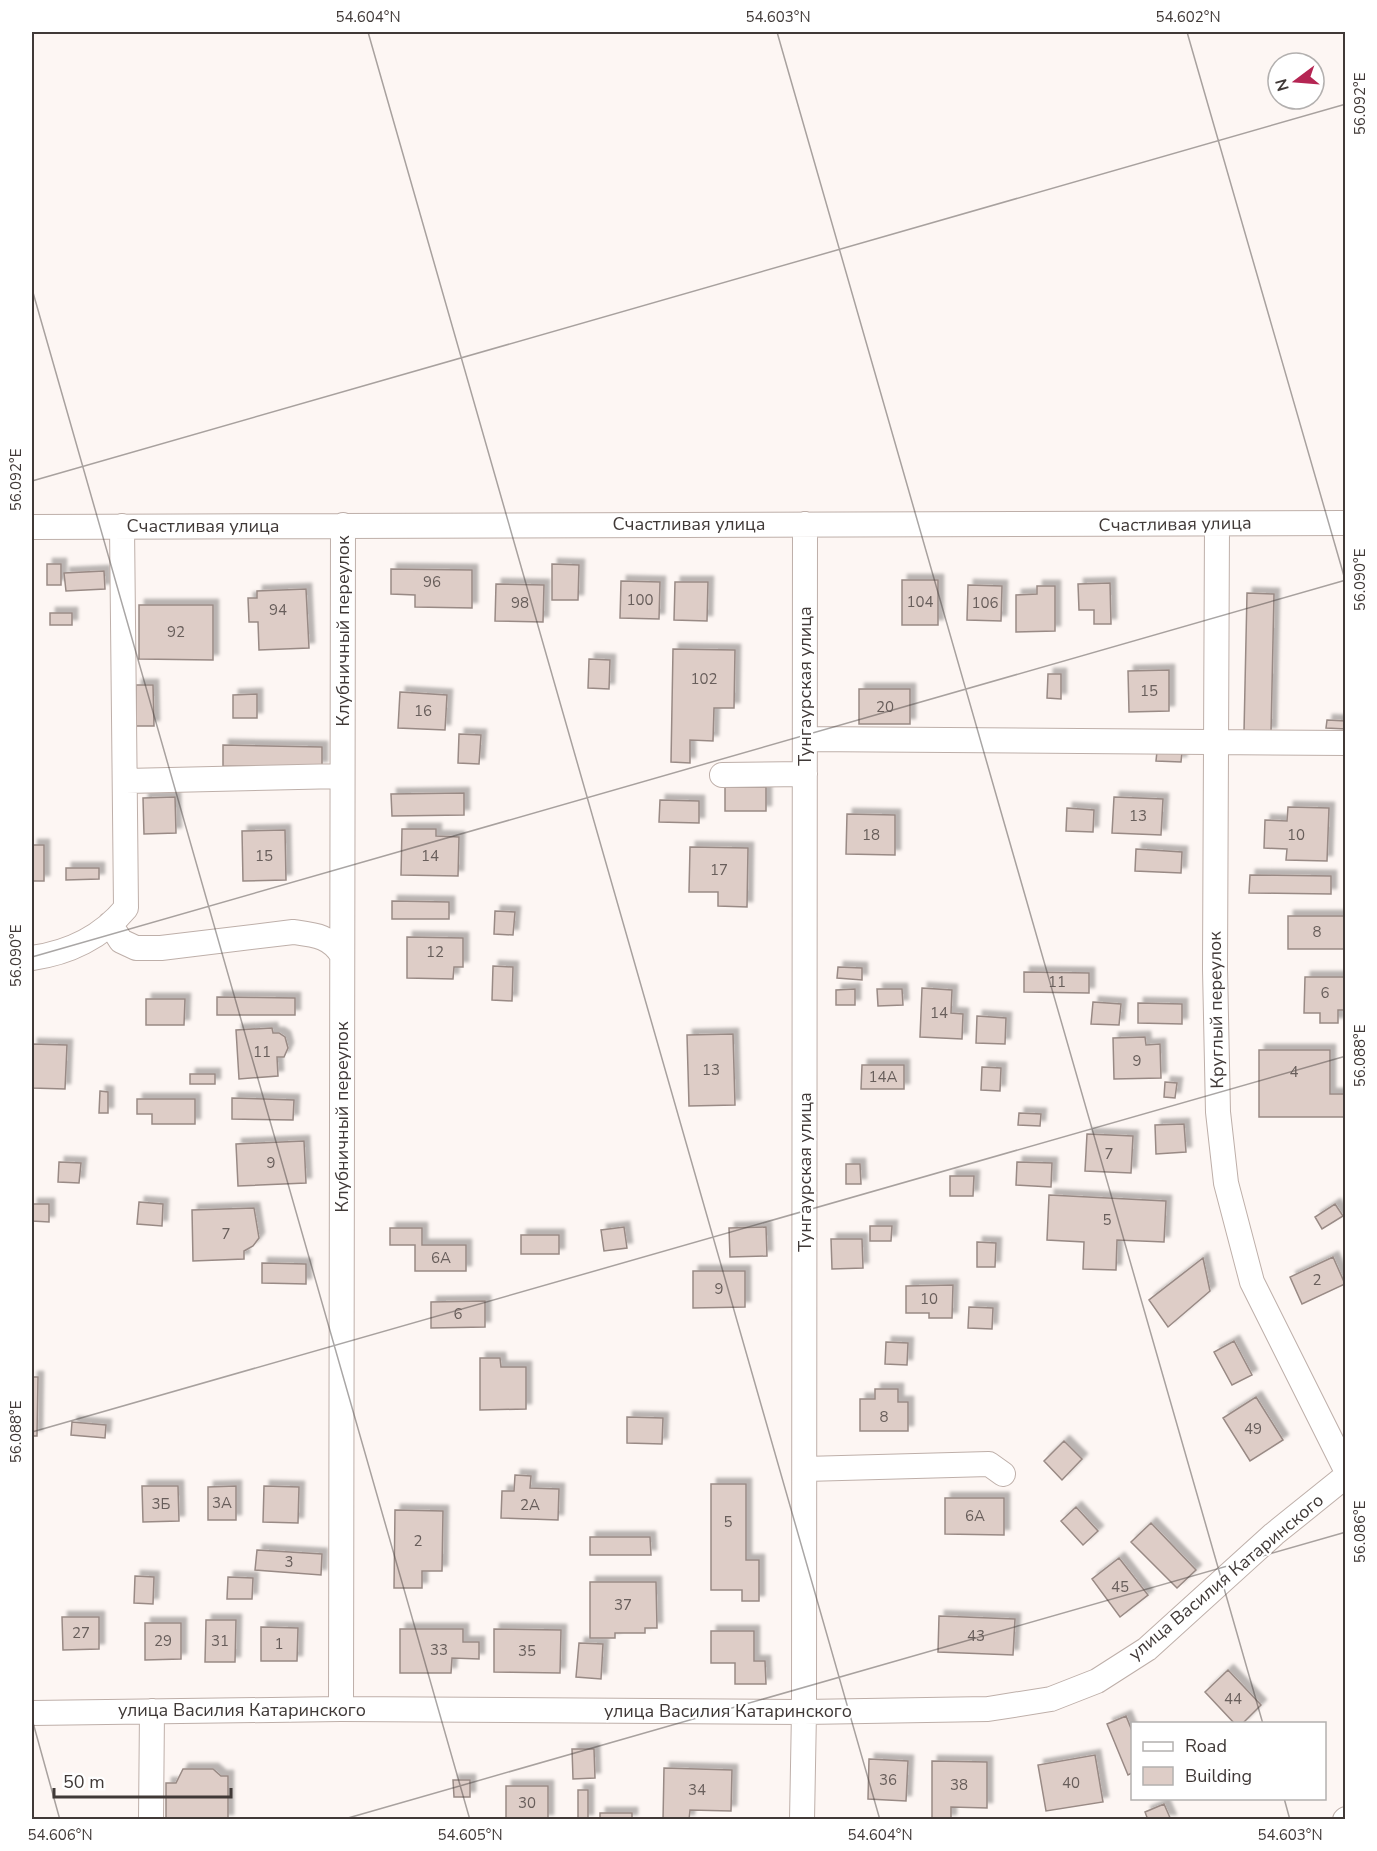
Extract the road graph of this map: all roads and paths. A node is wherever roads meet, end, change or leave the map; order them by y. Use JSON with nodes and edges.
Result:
{"nodes":[{"id":1,"x":1346,"y":523,"type":"edge"},
{"id":2,"x":806,"y":524,"type":"junction"},
{"id":3,"x":343,"y":525,"type":"junction"},
{"id":4,"x":1217,"y":525,"type":"junction"},
{"id":5,"x":122,"y":526,"type":"junction"},
{"id":6,"x":32,"y":527,"type":"edge"},
{"id":7,"x":805,"y":739,"type":"junction"},
{"id":8,"x":1346,"y":743,"type":"edge"},
{"id":9,"x":1216,"y":744,"type":"junction"},
{"id":10,"x":805,"y":774,"type":"junction"},
{"id":11,"x":722,"y":775,"type":"dead end"},
{"id":12,"x":342,"y":776,"type":"junction"},
{"id":13,"x":126,"y":782,"type":"junction"},
{"id":14,"x":110,"y":924,"type":"junction"},
{"id":15,"x":342,"y":955,"type":"junction"},
{"id":16,"x":32,"y":958,"type":"edge"},
{"id":17,"x":805,"y":1468,"type":"junction"},
{"id":18,"x":1346,"y":1470,"type":"edge"},
{"id":19,"x":1003,"y":1474,"type":"dead end"},
{"id":20,"x":1346,"y":1476,"type":"edge"},
{"id":21,"x":341,"y":1709,"type":"junction"},
{"id":22,"x":152,"y":1711,"type":"junction"},
{"id":23,"x":804,"y":1712,"type":"junction"},
{"id":24,"x":32,"y":1713,"type":"edge"},
{"id":25,"x":151,"y":1820,"type":"edge"},
{"id":26,"x":802,"y":1820,"type":"edge"}],
"edges":[{"from":1,"to":4,"type":"street","name":"Счастливая улица"},
{"from":2,"to":3,"type":"street","name":"Счастливая улица"},
{"from":2,"to":4,"type":"street","name":"Счастливая улица"},
{"from":2,"to":7,"type":"street","name":"Тунгаурская улица"},
{"from":3,"to":5,"type":"street","name":"Счастливая улица"},
{"from":3,"to":12,"type":"street","name":"Клубничный переулок"},
{"from":4,"to":9,"type":"street","name":"Круглый переулок"},
{"from":5,"to":6,"type":"street","name":"Счастливая улица"},
{"from":5,"to":13,"type":"street"},
{"from":7,"to":9,"type":"street"},
{"from":7,"to":10,"type":"street","name":"Тунгаурская улица"},
{"from":8,"to":9,"type":"street"},
{"from":9,"to":18,"type":"street","name":"Круглый переулок"},
{"from":10,"to":11,"type":"street"},
{"from":10,"to":17,"type":"street","name":"Тунгаурская улица"},
{"from":12,"to":13,"type":"street"},
{"from":12,"to":15,"type":"street","name":"Клубничный переулок"},
{"from":13,"to":14,"type":"street"},
{"from":14,"to":15,"type":"street"},
{"from":14,"to":16,"type":"street"},
{"from":15,"to":21,"type":"street","name":"Клубничный переулок"},
{"from":17,"to":19,"type":"street"},
{"from":17,"to":23,"type":"street","name":"Тунгаурская улица"},
{"from":20,"to":23,"type":"street","name":"улица Василия Катаринского"},
{"from":21,"to":22,"type":"street","name":"улица Василия Катаринского"},
{"from":21,"to":23,"type":"street","name":"улица Василия Катаринского"},
{"from":22,"to":24,"type":"street","name":"улица Василия Катаринского"},
{"from":22,"to":25,"type":"street"},
{"from":23,"to":26,"type":"street","name":"Тунгаурская улица"}]}
